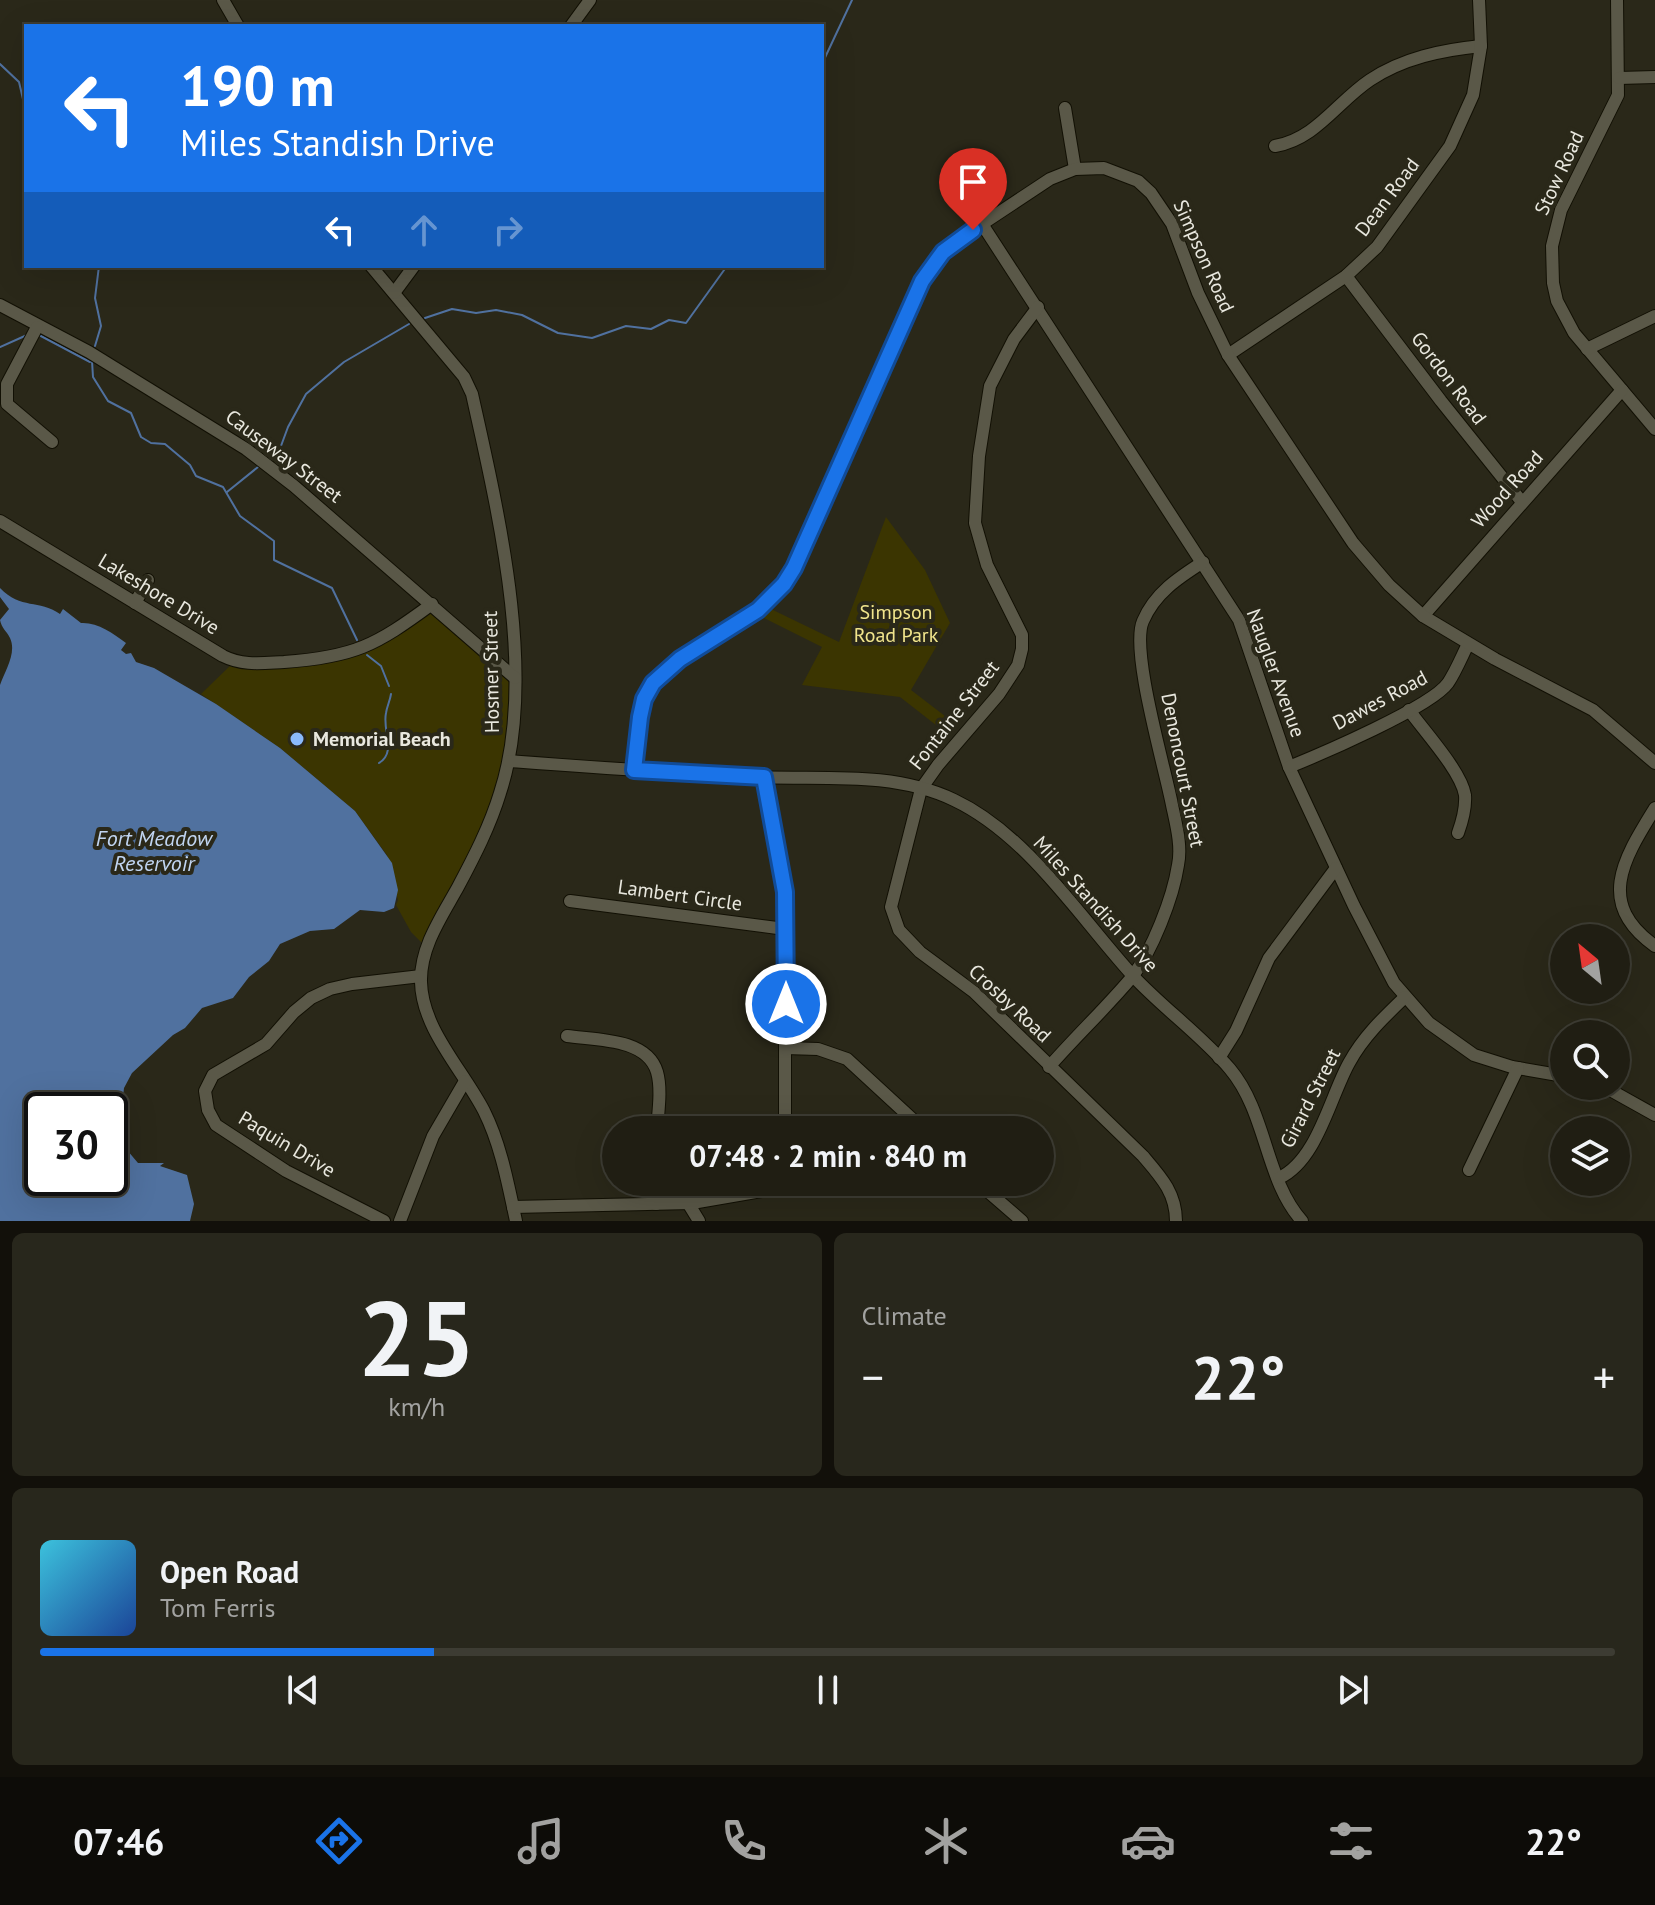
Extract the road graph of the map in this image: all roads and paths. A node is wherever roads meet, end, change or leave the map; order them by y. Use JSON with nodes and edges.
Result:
{"nodes":[{"id":1,"x":223,"y":0,"type":"edge"},
{"id":2,"x":590,"y":0,"type":"edge"},
{"id":3,"x":1479,"y":0,"type":"edge"},
{"id":4,"x":1617,"y":0,"type":"edge"},
{"id":5,"x":237,"y":24,"type":"edge"},
{"id":6,"x":572,"y":24,"type":"edge"},
{"id":7,"x":1481,"y":46,"type":"junction"},
{"id":8,"x":1655,"y":77,"type":"edge"},
{"id":9,"x":1619,"y":78,"type":"junction"},
{"id":10,"x":1065,"y":108,"type":"dead end"},
{"id":11,"x":1275,"y":146,"type":"dead end"},
{"id":12,"x":1075,"y":169,"type":"junction"},
{"id":13,"x":982,"y":224,"type":"junction"},
{"id":14,"x":373,"y":268,"type":"edge"},
{"id":15,"x":413,"y":268,"type":"edge"},
{"id":16,"x":1346,"y":276,"type":"junction"},
{"id":17,"x":394,"y":293,"type":"junction"},
{"id":18,"x":0,"y":305,"type":"edge"},
{"id":19,"x":1038,"y":307,"type":"junction"},
{"id":20,"x":1655,"y":316,"type":"edge"},
{"id":21,"x":37,"y":327,"type":"junction"},
{"id":22,"x":1587,"y":349,"type":"junction"},
{"id":23,"x":1228,"y":355,"type":"junction"},
{"id":24,"x":1622,"y":390,"type":"junction"},
{"id":25,"x":1655,"y":429,"type":"edge"},
{"id":26,"x":52,"y":442,"type":"dead end"},
{"id":27,"x":1522,"y":502,"type":"junction"},
{"id":28,"x":0,"y":521,"type":"edge"},
{"id":29,"x":1203,"y":562,"type":"junction"},
{"id":30,"x":148,"y":580,"type":"dead end"},
{"id":31,"x":135,"y":603,"type":"junction"},
{"id":32,"x":432,"y":604,"type":"junction"},
{"id":33,"x":1423,"y":616,"type":"junction"},
{"id":34,"x":1468,"y":644,"type":"junction"},
{"id":35,"x":515,"y":678,"type":"junction"},
{"id":36,"x":1409,"y":710,"type":"junction"},
{"id":37,"x":509,"y":761,"type":"junction"},
{"id":38,"x":1655,"y":763,"type":"edge"},
{"id":39,"x":1289,"y":767,"type":"junction"},
{"id":40,"x":634,"y":770,"type":"junction"},
{"id":41,"x":764,"y":777,"type":"junction"},
{"id":42,"x":921,"y":789,"type":"junction"},
{"id":43,"x":1655,"y":808,"type":"edge"},
{"id":44,"x":1458,"y":833,"type":"dead end"},
{"id":45,"x":1336,"y":868,"type":"junction"},
{"id":46,"x":570,"y":901,"type":"dead end"},
{"id":47,"x":785,"y":929,"type":"junction"},
{"id":48,"x":1655,"y":946,"type":"edge"},
{"id":49,"x":1133,"y":975,"type":"junction"},
{"id":50,"x":421,"y":976,"type":"junction"},
{"id":51,"x":1405,"y":997,"type":"junction"},
{"id":52,"x":567,"y":1036,"type":"dead end"},
{"id":53,"x":785,"y":1048,"type":"junction"},
{"id":54,"x":1219,"y":1058,"type":"junction"},
{"id":55,"x":1049,"y":1067,"type":"junction"},
{"id":56,"x":1518,"y":1068,"type":"junction"},
{"id":57,"x":1550,"y":1074,"type":"edge"},
{"id":58,"x":465,"y":1081,"type":"junction"},
{"id":59,"x":1628,"y":1100,"type":"edge"},
{"id":60,"x":1655,"y":1115,"type":"edge"},
{"id":61,"x":657,"y":1116,"type":"edge"},
{"id":62,"x":785,"y":1116,"type":"edge"},
{"id":63,"x":909,"y":1116,"type":"edge"},
{"id":64,"x":1469,"y":1170,"type":"dead end"},
{"id":65,"x":1279,"y":1178,"type":"junction"},
{"id":66,"x":656,"y":1196,"type":"edge"},
{"id":67,"x":724,"y":1196,"type":"edge"},
{"id":68,"x":993,"y":1196,"type":"edge"},
{"id":69,"x":688,"y":1203,"type":"junction"},
{"id":70,"x":656,"y":1204,"type":"junction"},
{"id":71,"x":513,"y":1207,"type":"junction"},
{"id":72,"x":384,"y":1221,"type":"edge"},
{"id":73,"x":400,"y":1221,"type":"edge"},
{"id":74,"x":516,"y":1221,"type":"edge"},
{"id":75,"x":699,"y":1221,"type":"edge"},
{"id":76,"x":1022,"y":1221,"type":"edge"},
{"id":77,"x":1176,"y":1221,"type":"edge"},
{"id":78,"x":1302,"y":1221,"type":"edge"}],
"edges":[{"from":1,"to":5,"type":"street"},
{"from":2,"to":6,"type":"street"},
{"from":3,"to":7,"type":"street","name":"Dean Road"},
{"from":4,"to":9,"type":"street","name":"Stow Road"},
{"from":7,"to":11,"type":"street"},
{"from":7,"to":16,"type":"street","name":"Dean Road"},
{"from":8,"to":9,"type":"street"},
{"from":9,"to":22,"type":"street","name":"Stow Road"},
{"from":10,"to":12,"type":"street"},
{"from":12,"to":13,"type":"street","name":"Simpson Road"},
{"from":12,"to":23,"type":"street","name":"Simpson Road"},
{"from":13,"to":19,"type":"street","name":"Naugler Avenue"},
{"from":13,"to":40,"type":"street","name":"Simpson Road"},
{"from":14,"to":17,"type":"street","name":"Hosmer Street"},
{"from":15,"to":17,"type":"street"},
{"from":16,"to":23,"type":"street","name":"Dean Road"},
{"from":16,"to":27,"type":"street","name":"Gordon Road"},
{"from":17,"to":35,"type":"street","name":"Hosmer Street"},
{"from":18,"to":21,"type":"street","name":"Causeway Street"},
{"from":19,"to":29,"type":"street","name":"Naugler Avenue"},
{"from":19,"to":42,"type":"street","name":"Fontaine Street"},
{"from":20,"to":22,"type":"street"},
{"from":21,"to":26,"type":"street"},
{"from":21,"to":32,"type":"street","name":"Causeway Street"},
{"from":22,"to":24,"type":"street","name":"Stow Road"},
{"from":23,"to":33,"type":"street","name":"Simpson Road"},
{"from":24,"to":25,"type":"street","name":"Stow Road"},
{"from":24,"to":27,"type":"street","name":"Wood Road"},
{"from":27,"to":33,"type":"street","name":"Wood Road"},
{"from":28,"to":31,"type":"street","name":"Lakeshore Drive"},
{"from":29,"to":39,"type":"street","name":"Naugler Avenue"},
{"from":29,"to":49,"type":"street","name":"Denoncourt Street"},
{"from":30,"to":31,"type":"street"},
{"from":31,"to":32,"type":"street","name":"Lakeshore Drive"},
{"from":32,"to":35,"type":"street","name":"Causeway Street"},
{"from":33,"to":34,"type":"street","name":"Simpson Road"},
{"from":34,"to":36,"type":"street","name":"Dawes Road"},
{"from":34,"to":38,"type":"street","name":"Simpson Road"},
{"from":35,"to":37,"type":"street","name":"Hosmer Street"},
{"from":36,"to":39,"type":"street","name":"Dawes Road"},
{"from":36,"to":44,"type":"street"},
{"from":37,"to":40,"type":"street","name":"Miles Standish Drive"},
{"from":37,"to":50,"type":"street","name":"Hosmer Street"},
{"from":39,"to":45,"type":"street","name":"Naugler Avenue"},
{"from":40,"to":41,"type":"street","name":"Miles Standish Drive"},
{"from":41,"to":42,"type":"street","name":"Miles Standish Drive"},
{"from":41,"to":47,"type":"street"},
{"from":42,"to":49,"type":"street","name":"Miles Standish Drive"},
{"from":42,"to":55,"type":"street","name":"Crosby Road"},
{"from":43,"to":48,"type":"street"},
{"from":45,"to":51,"type":"street","name":"Naugler Avenue"},
{"from":45,"to":54,"type":"street"},
{"from":46,"to":47,"type":"street","name":"Lambert Circle"},
{"from":47,"to":53,"type":"street"},
{"from":49,"to":54,"type":"street","name":"Miles Standish Drive"},
{"from":49,"to":55,"type":"street","name":"Denoncourt Street"},
{"from":50,"to":58,"type":"street","name":"Hosmer Street"},
{"from":50,"to":72,"type":"street","name":"Paquin Drive"},
{"from":51,"to":56,"type":"street","name":"Naugler Avenue"},
{"from":51,"to":65,"type":"street","name":"Girard Street"},
{"from":52,"to":61,"type":"street"},
{"from":53,"to":62,"type":"street"},
{"from":53,"to":63,"type":"street"},
{"from":54,"to":65,"type":"street","name":"Miles Standish Drive"},
{"from":55,"to":77,"type":"street","name":"Crosby Road"},
{"from":56,"to":57,"type":"street","name":"Naugler Avenue"},
{"from":56,"to":64,"type":"street"},
{"from":58,"to":71,"type":"street","name":"Hosmer Street"},
{"from":58,"to":73,"type":"street"},
{"from":59,"to":60,"type":"street"},
{"from":65,"to":78,"type":"street","name":"Miles Standish Drive"},
{"from":66,"to":70,"type":"street"},
{"from":67,"to":69,"type":"street"},
{"from":68,"to":76,"type":"street"},
{"from":69,"to":70,"type":"street"},
{"from":69,"to":75,"type":"street"},
{"from":70,"to":71,"type":"street"},
{"from":71,"to":74,"type":"street","name":"Hosmer Street"}]}
